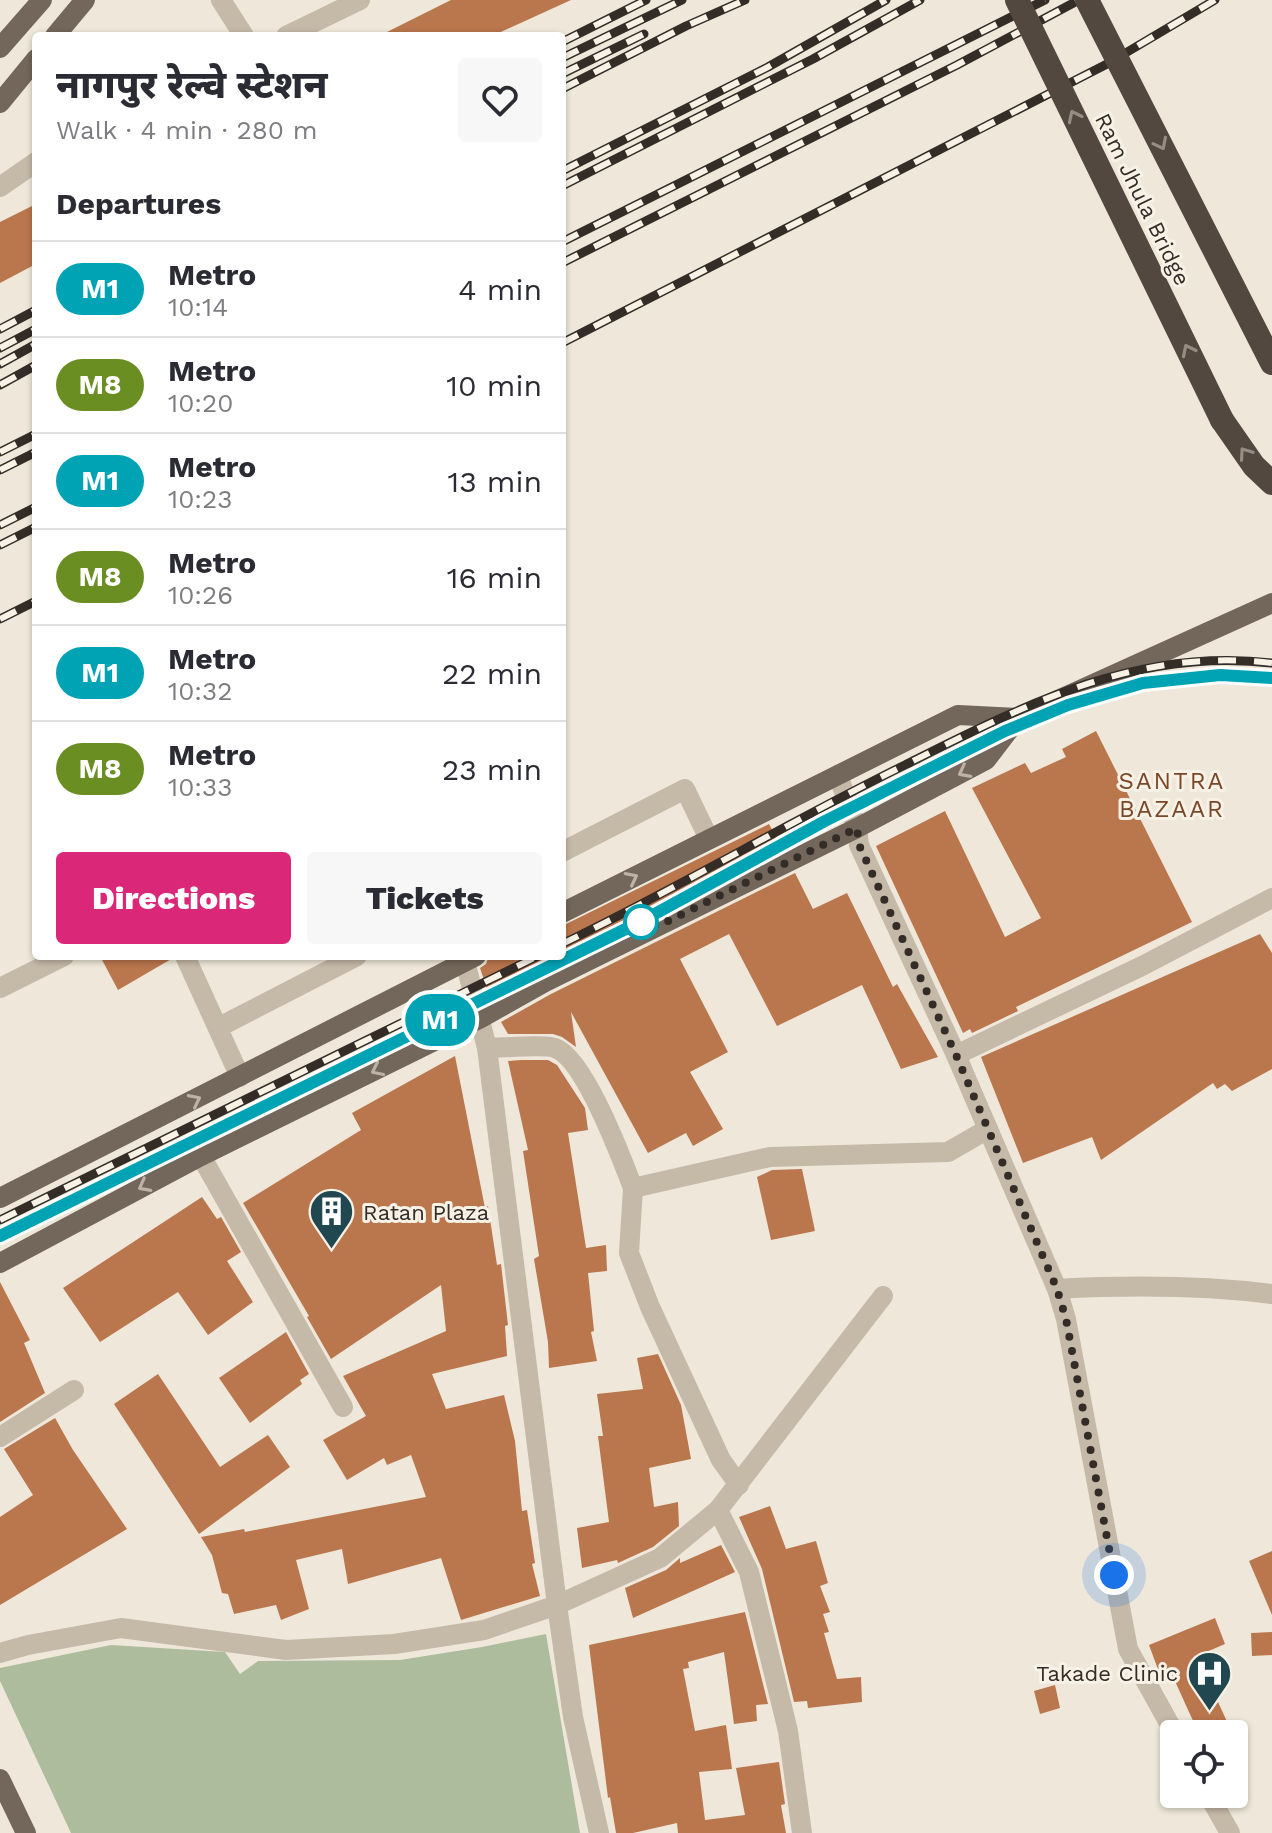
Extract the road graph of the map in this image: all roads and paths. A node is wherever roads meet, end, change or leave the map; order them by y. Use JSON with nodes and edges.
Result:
{"nodes":[{"id":1,"x":42,"y":0,"type":"edge"},
{"id":2,"x":85,"y":0,"type":"edge"},
{"id":3,"x":221,"y":0,"type":"edge"},
{"id":4,"x":360,"y":0,"type":"edge"},
{"id":5,"x":1017,"y":0,"type":"edge"},
{"id":6,"x":1087,"y":0,"type":"edge"},
{"id":7,"x":306,"y":26,"type":"junction"},
{"id":8,"x":58,"y":32,"type":"edge"},
{"id":9,"x":241,"y":32,"type":"edge"},
{"id":10,"x":276,"y":32,"type":"edge"},
{"id":11,"x":294,"y":32,"type":"edge"},
{"id":12,"x":0,"y":48,"type":"edge"},
{"id":13,"x":32,"y":64,"type":"edge"},
{"id":14,"x":0,"y":103,"type":"edge"},
{"id":15,"x":32,"y":165,"type":"edge"},
{"id":16,"x":0,"y":187,"type":"edge"},
{"id":17,"x":1272,"y":363,"type":"edge"},
{"id":18,"x":1272,"y":483,"type":"edge"},
{"id":19,"x":1272,"y":603,"type":"edge"},
{"id":20,"x":1018,"y":718,"type":"junction"},
{"id":21,"x":838,"y":775,"type":"junction"},
{"id":22,"x":857,"y":828,"type":"junction"},
{"id":23,"x":709,"y":839,"type":"junction"},
{"id":24,"x":566,"y":850,"type":"edge"},
{"id":25,"x":1272,"y":898,"type":"edge"},
{"id":26,"x":566,"y":911,"type":"edge"},
{"id":27,"x":56,"y":960,"type":"edge"},
{"id":28,"x":187,"y":960,"type":"edge"},
{"id":29,"x":349,"y":960,"type":"edge"},
{"id":30,"x":469,"y":960,"type":"edge"},
{"id":31,"x":471,"y":960,"type":"edge"},
{"id":32,"x":0,"y":988,"type":"edge"},
{"id":33,"x":481,"y":1018,"type":"junction"},
{"id":34,"x":219,"y":1027,"type":"junction"},
{"id":35,"x":487,"y":1048,"type":"junction"},
{"id":36,"x":956,"y":1055,"type":"junction"},
{"id":37,"x":240,"y":1077,"type":"junction"},
{"id":38,"x":988,"y":1129,"type":"junction"},
{"id":39,"x":201,"y":1156,"type":"junction"},
{"id":40,"x":633,"y":1188,"type":"junction"},
{"id":41,"x":0,"y":1198,"type":"edge"},
{"id":42,"x":0,"y":1263,"type":"edge"},
{"id":43,"x":1057,"y":1289,"type":"junction"},
{"id":44,"x":1272,"y":1294,"type":"edge"},
{"id":45,"x":883,"y":1296,"type":"dead end"},
{"id":46,"x":74,"y":1390,"type":"dead end"},
{"id":47,"x":343,"y":1407,"type":"dead end"},
{"id":48,"x":0,"y":1437,"type":"edge"},
{"id":49,"x":739,"y":1485,"type":"junction"},
{"id":50,"x":718,"y":1510,"type":"junction"},
{"id":51,"x":557,"y":1605,"type":"junction"},
{"id":52,"x":0,"y":1653,"type":"edge"},
{"id":53,"x":1167,"y":1720,"type":"edge"},
{"id":54,"x":0,"y":1779,"type":"edge"},
{"id":55,"x":1216,"y":1808,"type":"edge"},
{"id":56,"x":26,"y":1833,"type":"edge"},
{"id":57,"x":599,"y":1833,"type":"edge"},
{"id":58,"x":802,"y":1833,"type":"edge"},
{"id":59,"x":1230,"y":1833,"type":"edge"}],
"edges":[{"from":1,"to":12,"type":"main road"},
{"from":2,"to":8,"type":"main road"},
{"from":3,"to":9,"type":"street"},
{"from":4,"to":7,"type":"street"},
{"from":18,"to":5,"type":"highway","name":"Ram Jhula Bridge","one_way":true,"bridge":true},
{"from":6,"to":17,"type":"highway","name":"Ram Jhula Bridge","one_way":true,"bridge":true},
{"from":7,"to":10,"type":"street"},
{"from":7,"to":11,"type":"street"},
{"from":13,"to":14,"type":"main road"},
{"from":15,"to":16,"type":"street"},
{"from":19,"to":20,"type":"main road"},
{"from":20,"to":21,"type":"main road"},
{"from":20,"to":22,"type":"main road","one_way":true},
{"from":21,"to":22,"type":"street"},
{"from":21,"to":23,"type":"main road"},
{"from":22,"to":33,"type":"main road"},
{"from":22,"to":36,"type":"street"},
{"from":23,"to":24,"type":"street"},
{"from":26,"to":23,"type":"main road","one_way":true},
{"from":25,"to":36,"type":"street"},
{"from":27,"to":32,"type":"street"},
{"from":28,"to":34,"type":"street"},
{"from":29,"to":34,"type":"street"},
{"from":30,"to":37,"type":"main road"},
{"from":31,"to":33,"type":"street"},
{"from":33,"to":35,"type":"street"},
{"from":33,"to":39,"type":"main road","one_way":true},
{"from":34,"to":37,"type":"street"},
{"from":35,"to":40,"type":"street"},
{"from":35,"to":51,"type":"street"},
{"from":36,"to":38,"type":"street"},
{"from":41,"to":37,"type":"main road","one_way":true},
{"from":38,"to":40,"type":"street"},
{"from":38,"to":43,"type":"street"},
{"from":39,"to":42,"type":"main road","one_way":true},
{"from":39,"to":47,"type":"street"},
{"from":40,"to":49,"type":"street"},
{"from":43,"to":44,"type":"street"},
{"from":43,"to":53,"type":"street"},
{"from":45,"to":49,"type":"street"},
{"from":46,"to":48,"type":"street"},
{"from":49,"to":50,"type":"street"},
{"from":50,"to":51,"type":"street"},
{"from":50,"to":58,"type":"street"},
{"from":51,"to":52,"type":"street"},
{"from":51,"to":57,"type":"street"},
{"from":54,"to":56,"type":"main road"},
{"from":55,"to":59,"type":"street"}]}
